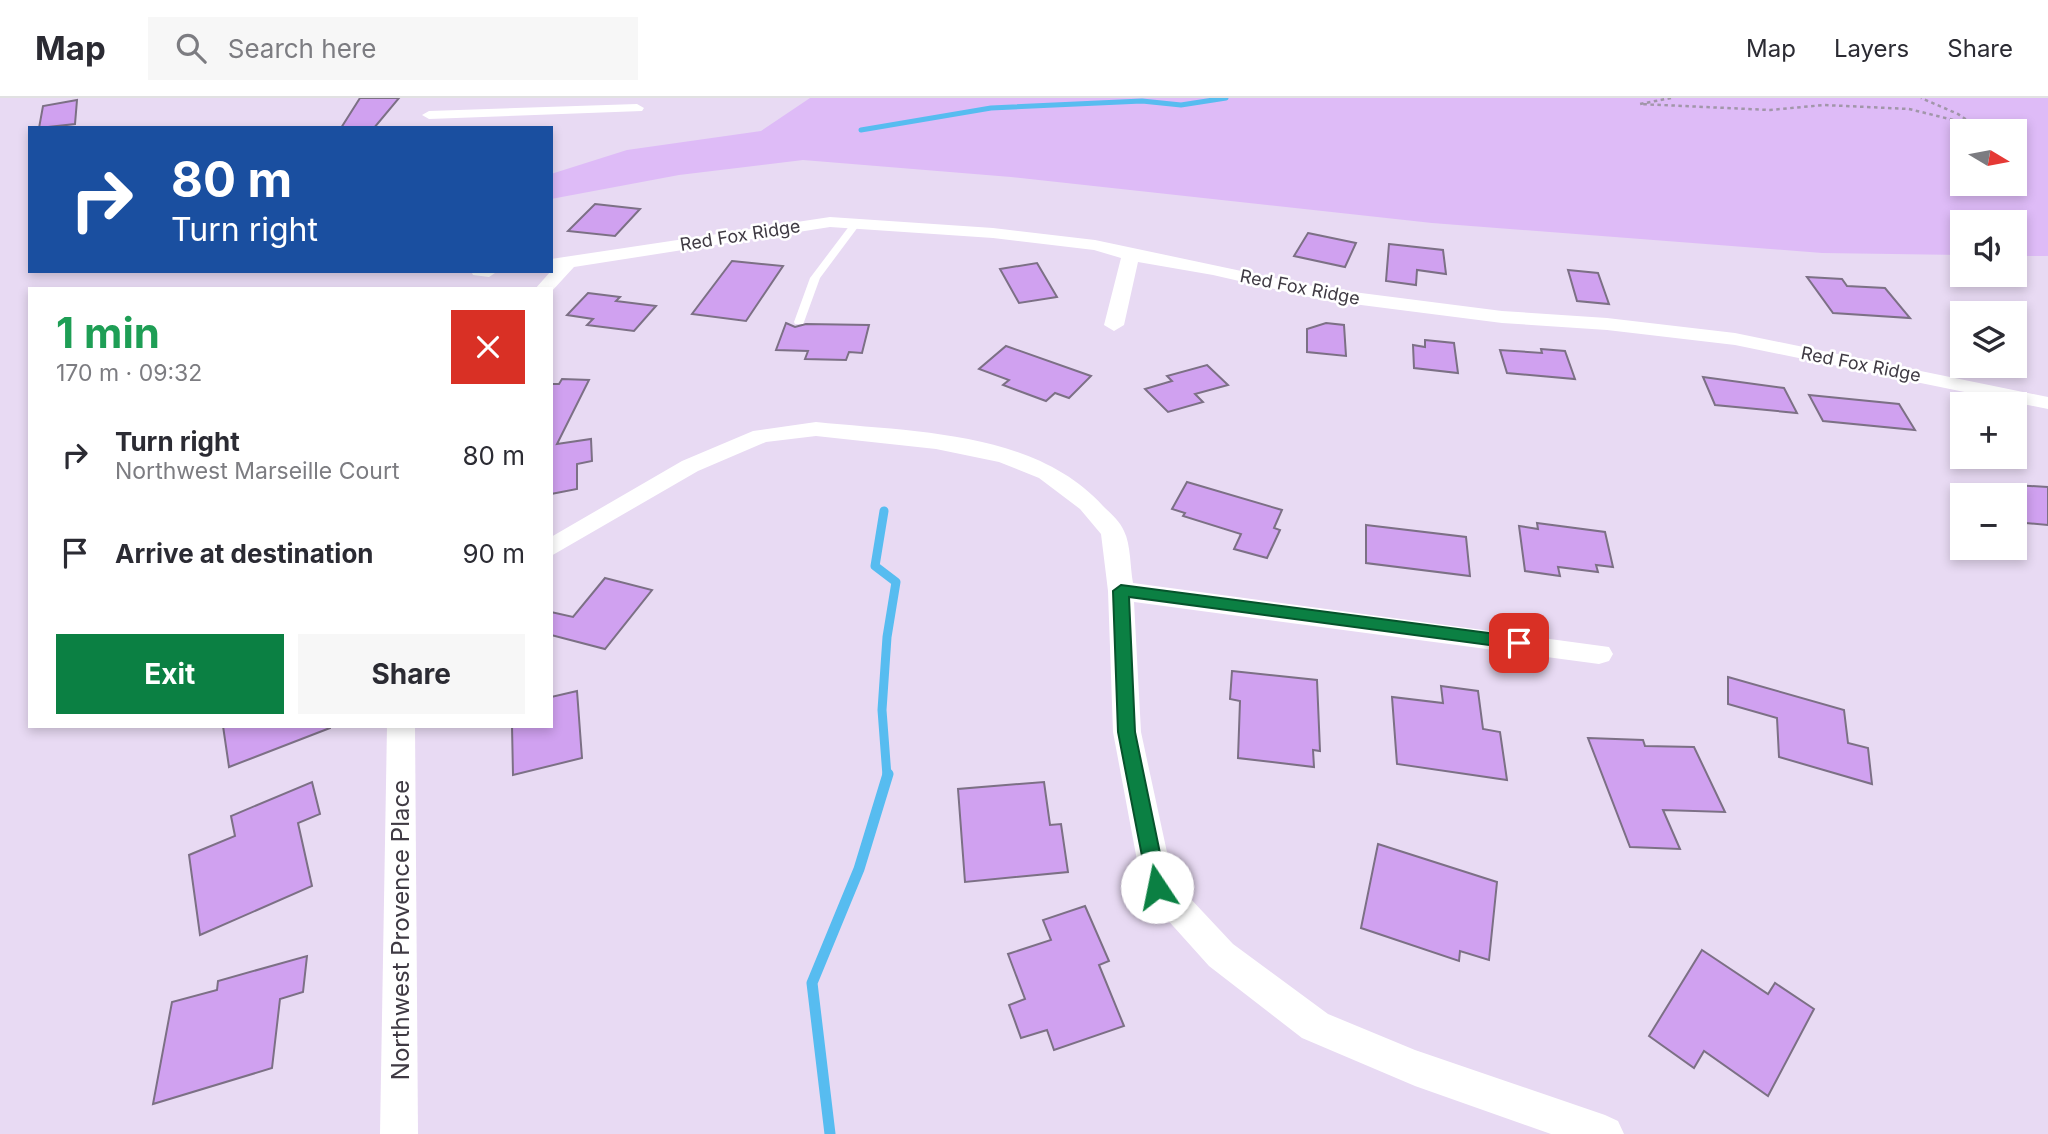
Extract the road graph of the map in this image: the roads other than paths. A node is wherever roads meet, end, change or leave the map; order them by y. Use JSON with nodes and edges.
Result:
{"nodes":[{"id":1,"x":432,"y":98,"type":"edge"},
{"id":2,"x":637,"y":108,"type":"dead end"},
{"id":3,"x":429,"y":116,"type":"junction"},
{"id":4,"x":421,"y":126,"type":"edge"},
{"id":5,"x":856,"y":223,"type":"junction"},
{"id":6,"x":1131,"y":255,"type":"junction"},
{"id":7,"x":560,"y":264,"type":"edge"},
{"id":8,"x":545,"y":287,"type":"edge"},
{"id":9,"x":799,"y":322,"type":"dead end"},
{"id":10,"x":1114,"y":325,"type":"dead end"},
{"id":11,"x":2048,"y":403,"type":"edge"},
{"id":12,"x":553,"y":547,"type":"edge"},
{"id":13,"x":1121,"y":591,"type":"junction"},
{"id":14,"x":1599,"y":654,"type":"dead end"},
{"id":15,"x":401,"y":728,"type":"edge"},
{"id":16,"x":399,"y":1134,"type":"edge"},
{"id":17,"x":1605,"y":1134,"type":"edge"}],
"edges":[{"from":1,"to":3,"type":"street"},
{"from":2,"to":3,"type":"street"},
{"from":3,"to":4,"type":"street"},
{"from":5,"to":6,"type":"street","name":"Red Fox Ridge"},
{"from":5,"to":7,"type":"street","name":"Red Fox Ridge"},
{"from":5,"to":9,"type":"lane"},
{"from":6,"to":10,"type":"street"},
{"from":6,"to":11,"type":"street","name":"Red Fox Ridge"},
{"from":7,"to":8,"type":"street"},
{"from":12,"to":13,"type":"street"},
{"from":13,"to":14,"type":"street"},
{"from":13,"to":17,"type":"street"},
{"from":15,"to":16,"type":"street","name":"Northwest Provence Place"}]}
